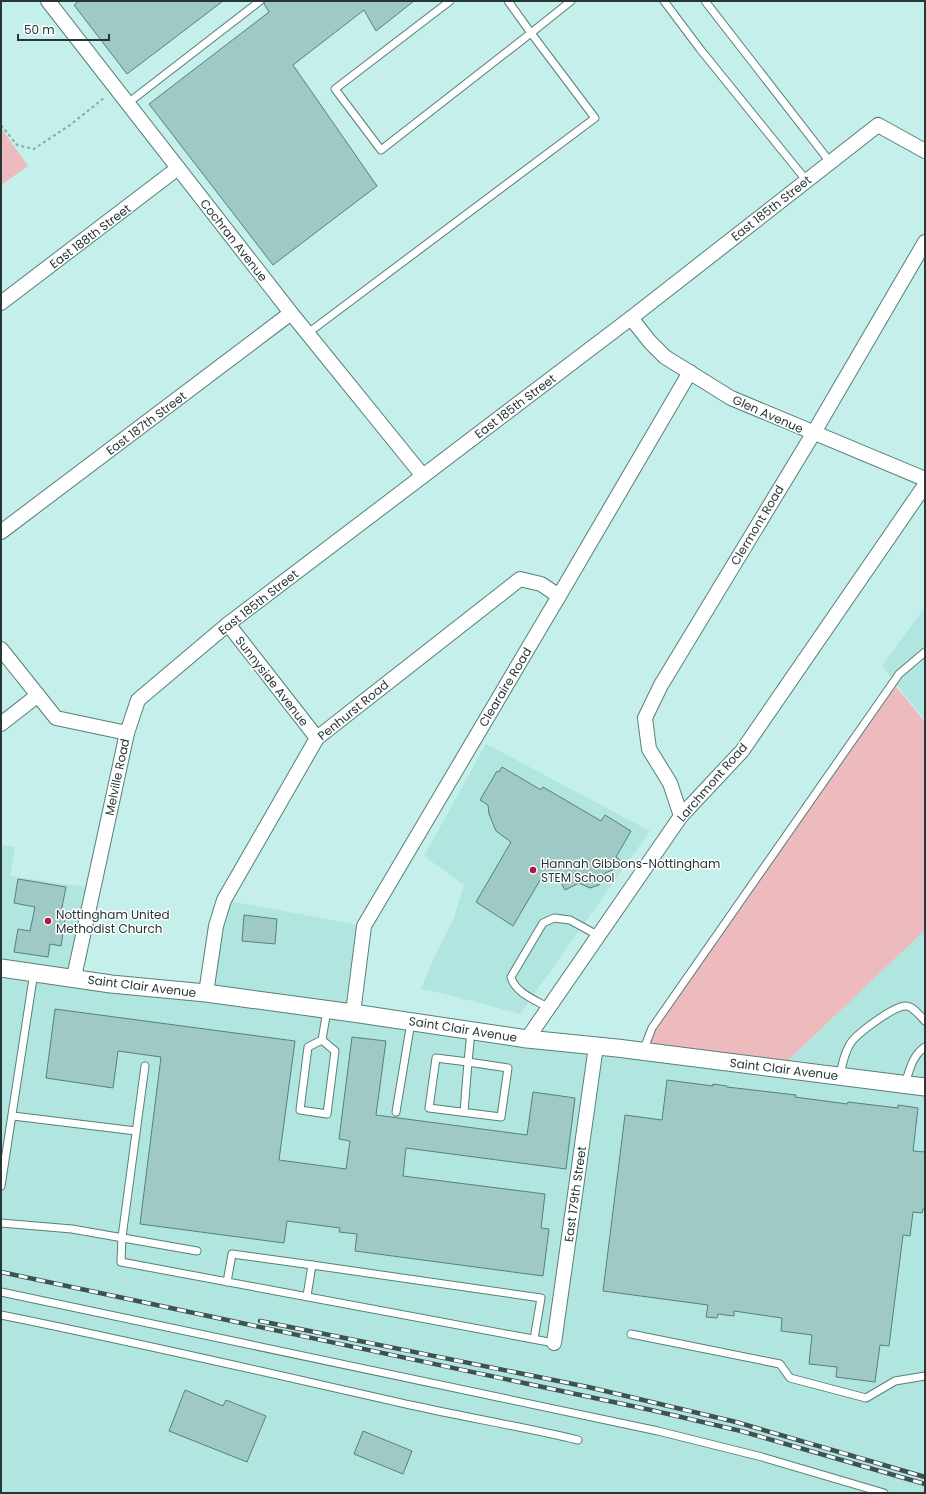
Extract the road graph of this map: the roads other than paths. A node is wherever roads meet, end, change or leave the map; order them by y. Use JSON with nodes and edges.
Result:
{"nodes":[{"id":1,"x":48,"y":1,"type":"edge"},
{"id":2,"x":260,"y":1,"type":"edge"},
{"id":3,"x":450,"y":1,"type":"edge"},
{"id":4,"x":508,"y":1,"type":"edge"},
{"id":5,"x":571,"y":1,"type":"edge"},
{"id":6,"x":664,"y":1,"type":"edge"},
{"id":7,"x":706,"y":1,"type":"edge"},
{"id":8,"x":531,"y":33,"type":"junction"},
{"id":9,"x":128,"y":103,"type":"junction"},
{"id":10,"x":925,"y":151,"type":"edge"},
{"id":11,"x":830,"y":162,"type":"junction"},
{"id":12,"x":178,"y":168,"type":"junction"},
{"id":13,"x":806,"y":180,"type":"junction"},
{"id":14,"x":925,"y":242,"type":"edge"},
{"id":15,"x":1,"y":303,"type":"edge"},
{"id":16,"x":291,"y":313,"type":"junction"},
{"id":17,"x":631,"y":318,"type":"junction"},
{"id":18,"x":308,"y":333,"type":"junction"},
{"id":19,"x":690,"y":372,"type":"junction"},
{"id":20,"x":813,"y":434,"type":"junction"},
{"id":21,"x":423,"y":476,"type":"junction"},
{"id":22,"x":925,"y":479,"type":"edge"},
{"id":23,"x":925,"y":485,"type":"edge"},
{"id":24,"x":1,"y":532,"type":"edge"},
{"id":25,"x":559,"y":596,"type":"junction"},
{"id":26,"x":228,"y":624,"type":"junction"},
{"id":27,"x":1,"y":649,"type":"edge"},
{"id":28,"x":925,"y":652,"type":"edge"},
{"id":29,"x":38,"y":695,"type":"junction"},
{"id":30,"x":1,"y":724,"type":"edge"},
{"id":31,"x":127,"y":733,"type":"junction"},
{"id":32,"x":317,"y":738,"type":"junction"},
{"id":33,"x":681,"y":816,"type":"junction"},
{"id":34,"x":599,"y":936,"type":"junction"},
{"id":35,"x":1,"y":968,"type":"edge"},
{"id":36,"x":34,"y":972,"type":"junction"},
{"id":37,"x":74,"y":978,"type":"junction"},
{"id":38,"x":206,"y":993,"type":"junction"},
{"id":39,"x":549,"y":1008,"type":"junction"},
{"id":40,"x":327,"y":1009,"type":"junction"},
{"id":41,"x":353,"y":1013,"type":"junction"},
{"id":42,"x":925,"y":1020,"type":"edge"},
{"id":43,"x":411,"y":1022,"type":"junction"},
{"id":44,"x":471,"y":1031,"type":"junction"},
{"id":45,"x":527,"y":1039,"type":"junction"},
{"id":46,"x":322,"y":1040,"type":"junction"},
{"id":47,"x":596,"y":1046,"type":"junction"},
{"id":48,"x":925,"y":1047,"type":"edge"},
{"id":49,"x":643,"y":1051,"type":"junction"},
{"id":50,"x":468,"y":1062,"type":"junction"},
{"id":51,"x":145,"y":1066,"type":"dead end"},
{"id":52,"x":840,"y":1076,"type":"junction"},
{"id":53,"x":905,"y":1084,"type":"junction"},
{"id":54,"x":925,"y":1087,"type":"edge"},
{"id":55,"x":396,"y":1112,"type":"dead end"},
{"id":56,"x":464,"y":1112,"type":"junction"},
{"id":57,"x":13,"y":1116,"type":"junction"},
{"id":58,"x":136,"y":1131,"type":"junction"},
{"id":59,"x":1,"y":1186,"type":"edge"},
{"id":60,"x":1,"y":1223,"type":"edge"},
{"id":61,"x":122,"y":1237,"type":"junction"},
{"id":62,"x":197,"y":1250,"type":"dead end"},
{"id":63,"x":312,"y":1265,"type":"junction"},
{"id":64,"x":227,"y":1282,"type":"junction"},
{"id":65,"x":1,"y":1292,"type":"edge"},
{"id":66,"x":307,"y":1296,"type":"junction"},
{"id":67,"x":1,"y":1315,"type":"edge"},
{"id":68,"x":631,"y":1334,"type":"dead end"},
{"id":69,"x":534,"y":1339,"type":"junction"},
{"id":70,"x":554,"y":1343,"type":"joint"},
{"id":71,"x":925,"y":1376,"type":"edge"},
{"id":72,"x":578,"y":1440,"type":"dead end"},
{"id":73,"x":884,"y":1493,"type":"edge"}],
"edges":[{"from":1,"to":9,"type":"street","name":"Cochran Avenue"},
{"from":2,"to":9,"type":"lane"},
{"from":3,"to":8,"type":"lane"},
{"from":4,"to":8,"type":"lane"},
{"from":5,"to":8,"type":"lane"},
{"from":6,"to":13,"type":"lane"},
{"from":7,"to":11,"type":"lane"},
{"from":8,"to":18,"type":"lane"},
{"from":9,"to":12,"type":"street","name":"Cochran Avenue"},
{"from":10,"to":11,"type":"street","name":"East 185th Street"},
{"from":11,"to":13,"type":"street","name":"East 185th Street"},
{"from":12,"to":15,"type":"street","name":"East 188th Street"},
{"from":12,"to":16,"type":"street","name":"Cochran Avenue"},
{"from":13,"to":17,"type":"street","name":"East 185th Street"},
{"from":14,"to":20,"type":"street","name":"Clermont Road"},
{"from":16,"to":18,"type":"street","name":"Cochran Avenue"},
{"from":16,"to":24,"type":"street","name":"East 187th Street"},
{"from":17,"to":19,"type":"street","name":"Glen Avenue"},
{"from":17,"to":21,"type":"street","name":"East 185th Street"},
{"from":18,"to":21,"type":"street","name":"Cochran Avenue"},
{"from":19,"to":20,"type":"street","name":"Glen Avenue"},
{"from":19,"to":25,"type":"street","name":"Clearaire Road"},
{"from":20,"to":22,"type":"street","name":"Glen Avenue"},
{"from":20,"to":33,"type":"street","name":"Clermont Road"},
{"from":21,"to":26,"type":"street","name":"East 185th Street"},
{"from":23,"to":33,"type":"street","name":"Larchmont Road"},
{"from":25,"to":32,"type":"street","name":"Penhurst Road"},
{"from":25,"to":41,"type":"street","name":"Clearaire Road"},
{"from":26,"to":31,"type":"street","name":"East 185th Street"},
{"from":26,"to":32,"type":"street","name":"Sunnyside Avenue"},
{"from":27,"to":29,"type":"street","name":"Melville Road"},
{"from":28,"to":49,"type":"lane"},
{"from":29,"to":30,"type":"street"},
{"from":29,"to":31,"type":"street","name":"Melville Road"},
{"from":31,"to":37,"type":"street","name":"Melville Road"},
{"from":32,"to":38,"type":"street","name":"Penhurst Road"},
{"from":33,"to":34,"type":"street","name":"Larchmont Road"},
{"from":34,"to":39,"type":"street","name":"Larchmont Road"},
{"from":34,"to":39,"type":"lane"},
{"from":35,"to":36,"type":"street","name":"Saint Clair Avenue"},
{"from":36,"to":37,"type":"street","name":"Saint Clair Avenue"},
{"from":36,"to":57,"type":"lane"},
{"from":37,"to":38,"type":"street","name":"Saint Clair Avenue"},
{"from":38,"to":40,"type":"street","name":"Saint Clair Avenue"},
{"from":39,"to":45,"type":"street","name":"Larchmont Road"},
{"from":40,"to":41,"type":"street","name":"Saint Clair Avenue"},
{"from":40,"to":46,"type":"lane"},
{"from":41,"to":43,"type":"street","name":"Saint Clair Avenue"},
{"from":42,"to":52,"type":"lane"},
{"from":43,"to":44,"type":"street","name":"Saint Clair Avenue"},
{"from":43,"to":55,"type":"lane"},
{"from":44,"to":45,"type":"street","name":"Saint Clair Avenue"},
{"from":44,"to":50,"type":"lane"},
{"from":45,"to":47,"type":"street","name":"Saint Clair Avenue"},
{"from":46,"to":46,"type":"lane"},
{"from":47,"to":49,"type":"street","name":"Saint Clair Avenue"},
{"from":47,"to":70,"type":"street","name":"East 179th Street"},
{"from":48,"to":53,"type":"lane"},
{"from":49,"to":52,"type":"street","name":"Saint Clair Avenue"},
{"from":50,"to":56,"type":"lane"},
{"from":50,"to":56,"type":"lane"},
{"from":50,"to":56,"type":"lane"},
{"from":51,"to":58,"type":"lane"},
{"from":52,"to":53,"type":"street","name":"Saint Clair Avenue"},
{"from":53,"to":54,"type":"street","name":"Saint Clair Avenue"},
{"from":57,"to":58,"type":"lane"},
{"from":57,"to":59,"type":"lane"},
{"from":58,"to":61,"type":"lane"},
{"from":60,"to":61,"type":"lane"},
{"from":61,"to":62,"type":"lane"},
{"from":61,"to":64,"type":"lane"},
{"from":63,"to":64,"type":"lane"},
{"from":63,"to":66,"type":"lane"},
{"from":63,"to":69,"type":"lane"},
{"from":64,"to":66,"type":"lane"},
{"from":65,"to":73,"type":"lane"},
{"from":66,"to":69,"type":"lane"},
{"from":67,"to":72,"type":"lane"},
{"from":68,"to":71,"type":"lane"},
{"from":69,"to":70,"type":"lane"}]}
